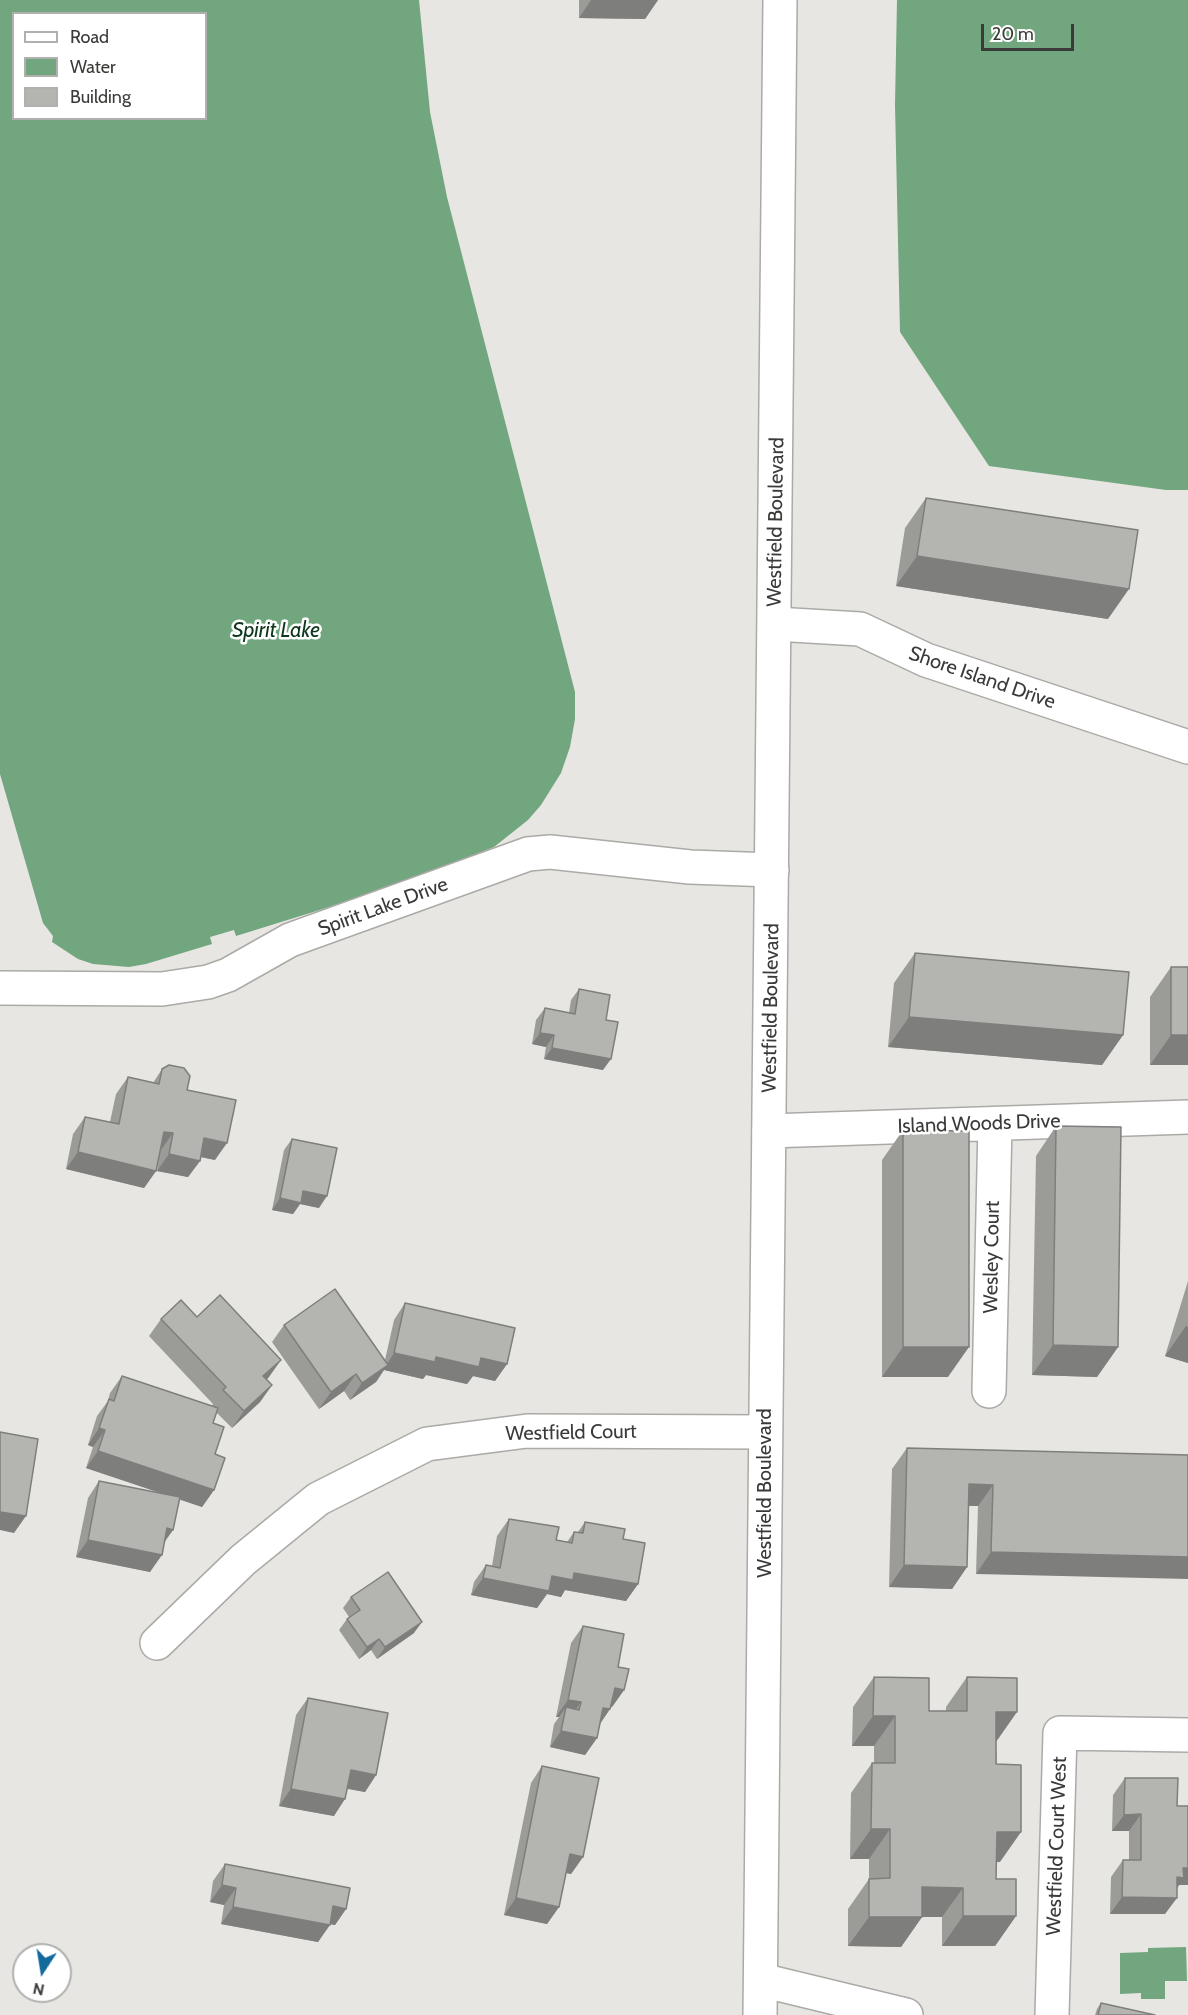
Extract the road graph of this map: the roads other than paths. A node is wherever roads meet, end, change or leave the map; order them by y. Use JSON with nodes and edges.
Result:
{"nodes":[{"id":1,"x":780,"y":0,"type":"edge"},
{"id":2,"x":775,"y":624,"type":"junction"},
{"id":3,"x":1188,"y":747,"type":"edge"},
{"id":4,"x":772,"y":870,"type":"junction"},
{"id":5,"x":0,"y":988,"type":"edge"},
{"id":6,"x":1188,"y":1117,"type":"edge"},
{"id":7,"x":995,"y":1124,"type":"junction"},
{"id":8,"x":770,"y":1131,"type":"junction"},
{"id":9,"x":989,"y":1391,"type":"dead end"},
{"id":10,"x":765,"y":1432,"type":"junction"},
{"id":11,"x":158,"y":1643,"type":"dead end"},
{"id":12,"x":1188,"y":1735,"type":"edge"},
{"id":13,"x":761,"y":1980,"type":"junction"},
{"id":14,"x":760,"y":2015,"type":"edge"},
{"id":15,"x":906,"y":2015,"type":"edge"},
{"id":16,"x":1052,"y":2015,"type":"edge"}],
"edges":[{"from":1,"to":2,"type":"street","name":"Westfield Boulevard"},
{"from":2,"to":3,"type":"street","name":"Shore Island Drive"},
{"from":2,"to":4,"type":"street","name":"Westfield Boulevard"},
{"from":4,"to":5,"type":"street","name":"Spirit Lake Drive"},
{"from":4,"to":8,"type":"street","name":"Westfield Boulevard"},
{"from":6,"to":7,"type":"street","name":"Island Woods Drive"},
{"from":7,"to":8,"type":"street","name":"Island Woods Drive"},
{"from":7,"to":9,"type":"street","name":"Wesley Court"},
{"from":8,"to":10,"type":"street","name":"Westfield Boulevard"},
{"from":10,"to":11,"type":"street","name":"Westfield Court"},
{"from":10,"to":13,"type":"street","name":"Westfield Boulevard"},
{"from":12,"to":16,"type":"street","name":"Westfield Court West"},
{"from":13,"to":14,"type":"street","name":"Westfield Boulevard"},
{"from":13,"to":15,"type":"street"}]}
